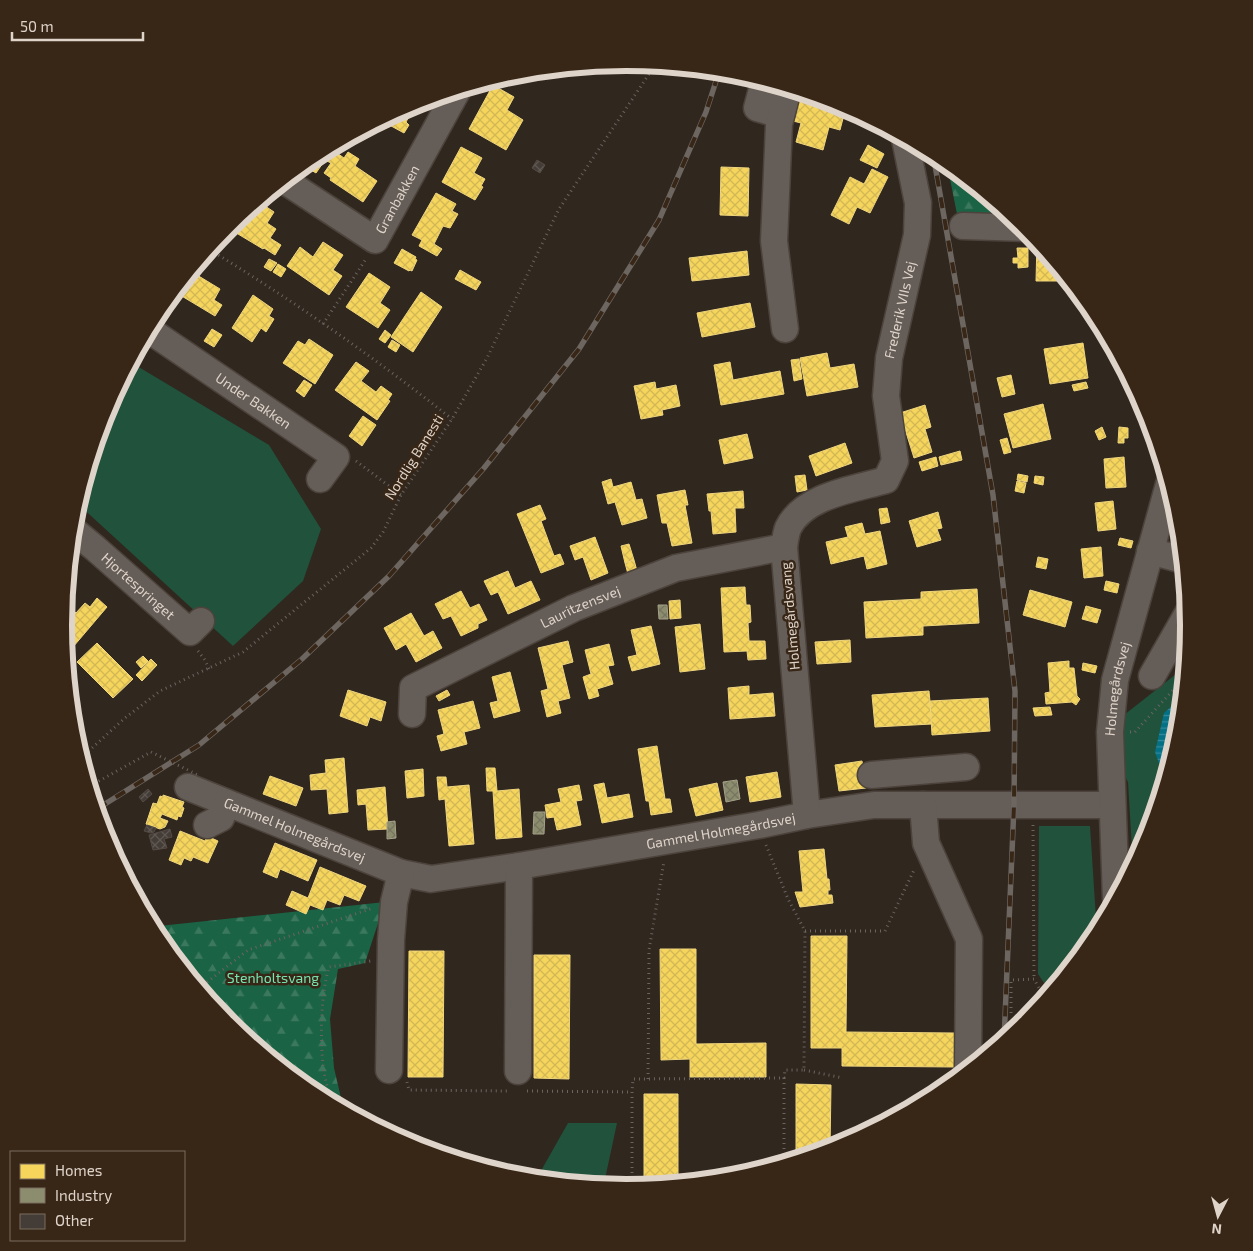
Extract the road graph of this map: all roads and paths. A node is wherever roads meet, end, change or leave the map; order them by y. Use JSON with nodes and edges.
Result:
{"nodes":[{"id":1,"x":651,"y":72,"type":"edge"},
{"id":2,"x":762,"y":88,"type":"edge"},
{"id":3,"x":786,"y":95,"type":"edge"},
{"id":4,"x":452,"y":100,"type":"edge"},
{"id":5,"x":781,"y":115,"type":"junction"},
{"id":6,"x":907,"y":148,"type":"edge"},
{"id":7,"x":291,"y":185,"type":"edge"},
{"id":8,"x":963,"y":226,"type":"dead end"},
{"id":9,"x":1011,"y":228,"type":"edge"},
{"id":10,"x":216,"y":254,"type":"edge"},
{"id":11,"x":363,"y":265,"type":"dead end"},
{"id":12,"x":323,"y":324,"type":"junction"},
{"id":13,"x":785,"y":329,"type":"dead end"},
{"id":14,"x":156,"y":334,"type":"edge"},
{"id":15,"x":452,"y":419,"type":"junction"},
{"id":16,"x":336,"y":457,"type":"junction"},
{"id":17,"x":320,"y":479,"type":"dead end"},
{"id":18,"x":886,"y":480,"type":"joint"},
{"id":19,"x":401,"y":496,"type":"junction"},
{"id":20,"x":1165,"y":497,"type":"edge"},
{"id":21,"x":80,"y":535,"type":"edge"},
{"id":22,"x":784,"y":547,"type":"junction"},
{"id":23,"x":1150,"y":551,"type":"junction"},
{"id":24,"x":1177,"y":558,"type":"edge"},
{"id":25,"x":201,"y":621,"type":"dead end"},
{"id":26,"x":1181,"y":625,"type":"edge"},
{"id":27,"x":1152,"y":676,"type":"dead end"},
{"id":28,"x":1177,"y":687,"type":"edge"},
{"id":29,"x":412,"y":714,"type":"dead end"},
{"id":30,"x":1134,"y":732,"type":"dead end"},
{"id":31,"x":87,"y":752,"type":"edge"},
{"id":32,"x":966,"y":767,"type":"dead end"},
{"id":33,"x":871,"y":775,"type":"dead end"},
{"id":34,"x":193,"y":781,"type":"joint"},
{"id":35,"x":95,"y":783,"type":"edge"},
{"id":36,"x":227,"y":802,"type":"junction"},
{"id":37,"x":923,"y":805,"type":"junction"},
{"id":38,"x":1033,"y":805,"type":"junction"},
{"id":39,"x":1112,"y":805,"type":"junction"},
{"id":40,"x":807,"y":815,"type":"junction"},
{"id":41,"x":207,"y":825,"type":"dead end"},
{"id":42,"x":759,"y":825,"type":"junction"},
{"id":43,"x":669,"y":840,"type":"junction"},
{"id":44,"x":917,"y":864,"type":"dead end"},
{"id":45,"x":519,"y":866,"type":"junction"},
{"id":46,"x":401,"y":872,"type":"junction"},
{"id":47,"x":1115,"y":886,"type":"edge"},
{"id":48,"x":394,"y":902,"type":"junction"},
{"id":49,"x":806,"y":931,"type":"junction"},
{"id":50,"x":391,"y":958,"type":"junction"},
{"id":51,"x":1034,"y":980,"type":"junction"},
{"id":52,"x":205,"y":985,"type":"edge"},
{"id":53,"x":1041,"y":993,"type":"edge"},
{"id":54,"x":1012,"y":1013,"type":"dead end"},
{"id":55,"x":968,"y":1062,"type":"edge"},
{"id":56,"x":389,"y":1070,"type":"dead end"},
{"id":57,"x":804,"y":1070,"type":"junction"},
{"id":58,"x":518,"y":1071,"type":"dead end"},
{"id":59,"x":784,"y":1078,"type":"junction"},
{"id":60,"x":843,"y":1078,"type":"dead end"},
{"id":61,"x":648,"y":1079,"type":"junction"},
{"id":62,"x":330,"y":1093,"type":"edge"},
{"id":63,"x":784,"y":1157,"type":"edge"},
{"id":64,"x":632,"y":1180,"type":"edge"}],
"edges":[{"from":1,"to":15,"type":"path","name":"Nordlig Banesti"},
{"from":2,"to":5,"type":"street"},
{"from":3,"to":5,"type":"street"},
{"from":4,"to":7,"type":"street","name":"Granbakken"},
{"from":5,"to":13,"type":"street"},
{"from":6,"to":18,"type":"street","name":"Frederik VIIs Vej"},
{"from":8,"to":9,"type":"street"},
{"from":10,"to":12,"type":"path"},
{"from":11,"to":12,"type":"path"},
{"from":12,"to":15,"type":"path"},
{"from":14,"to":16,"type":"street","name":"Under Bakken"},
{"from":15,"to":19,"type":"path","name":"Nordlig Banesti"},
{"from":16,"to":17,"type":"street"},
{"from":16,"to":19,"type":"path"},
{"from":18,"to":22,"type":"street","name":"Holmegårdsvang"},
{"from":19,"to":31,"type":"path","name":"Nordlig Banesti"},
{"from":20,"to":23,"type":"street","name":"Holmegårdsvej"},
{"from":21,"to":25,"type":"street","name":"Hjortespringet"},
{"from":22,"to":29,"type":"street","name":"Lauritzensvej"},
{"from":22,"to":40,"type":"street","name":"Holmegårdsvang"},
{"from":23,"to":24,"type":"street"},
{"from":23,"to":39,"type":"street","name":"Holmegårdsvej"},
{"from":26,"to":27,"type":"street"},
{"from":28,"to":30,"type":"path"},
{"from":32,"to":33,"type":"street"},
{"from":34,"to":35,"type":"path","bridge":true},
{"from":34,"to":36,"type":"street","name":"Gammel Holmegårdsvej"},
{"from":36,"to":41,"type":"street"},
{"from":36,"to":46,"type":"street","name":"Gammel Holmegårdsvej"},
{"from":37,"to":38,"type":"street","name":"Gammel Holmegårdsvej"},
{"from":37,"to":40,"type":"street","name":"Gammel Holmegårdsvej"},
{"from":37,"to":55,"type":"street"},
{"from":38,"to":39,"type":"street","name":"Gammel Holmegårdsvej"},
{"from":38,"to":51,"type":"path"},
{"from":39,"to":47,"type":"street","name":"Holmegårdsvej"},
{"from":40,"to":42,"type":"street","name":"Gammel Holmegårdsvej"},
{"from":42,"to":43,"type":"street","name":"Gammel Holmegårdsvej"},
{"from":42,"to":49,"type":"path"},
{"from":43,"to":45,"type":"street","name":"Gammel Holmegårdsvej"},
{"from":43,"to":61,"type":"path"},
{"from":44,"to":49,"type":"path"},
{"from":45,"to":46,"type":"street","name":"Gammel Holmegårdsvej"},
{"from":45,"to":58,"type":"street"},
{"from":46,"to":48,"type":"street"},
{"from":48,"to":50,"type":"street"},
{"from":48,"to":52,"type":"path"},
{"from":49,"to":57,"type":"path"},
{"from":50,"to":56,"type":"street"},
{"from":50,"to":62,"type":"path"},
{"from":51,"to":53,"type":"path"},
{"from":51,"to":54,"type":"path"},
{"from":57,"to":59,"type":"path"},
{"from":57,"to":60,"type":"path"},
{"from":59,"to":61,"type":"path"},
{"from":59,"to":63,"type":"path"},
{"from":61,"to":64,"type":"path"}]}
